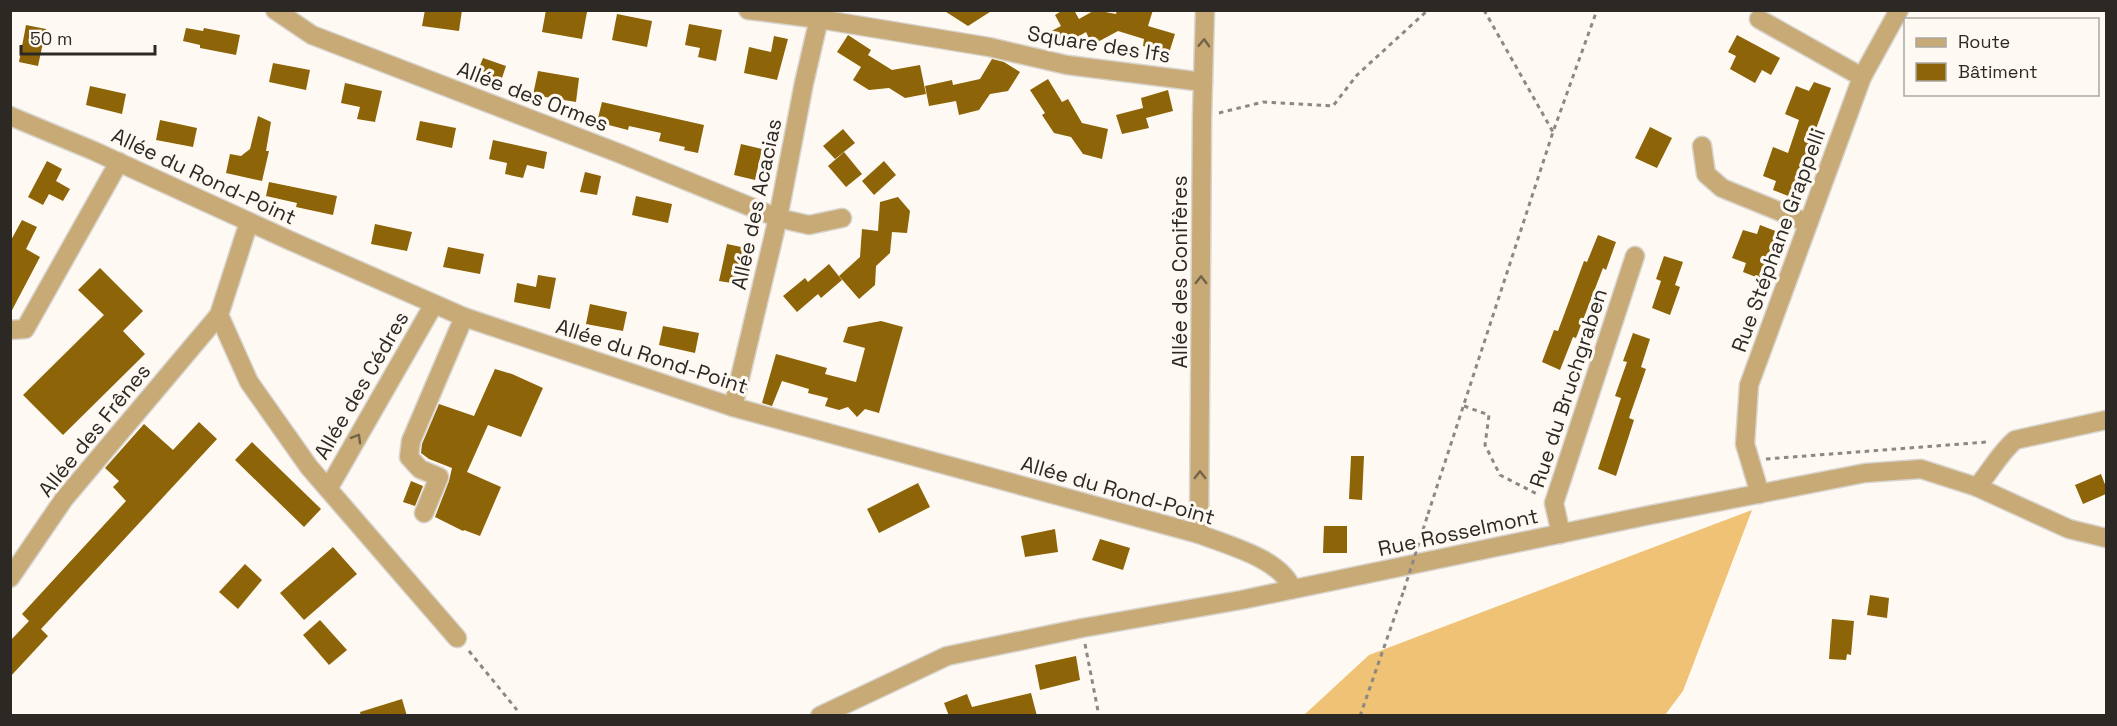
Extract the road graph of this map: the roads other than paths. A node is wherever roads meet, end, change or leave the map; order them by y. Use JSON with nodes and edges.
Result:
{"nodes":[{"id":1,"x":275,"y":10,"type":"edge"},
{"id":2,"x":748,"y":10,"type":"edge"},
{"id":3,"x":1205,"y":10,"type":"edge"},
{"id":4,"x":1899,"y":10,"type":"edge"},
{"id":5,"x":820,"y":15,"type":"edge"},
{"id":6,"x":1759,"y":19,"type":"dead end"},
{"id":7,"x":1862,"y":77,"type":"junction"},
{"id":8,"x":1203,"y":82,"type":"junction"},
{"id":9,"x":10,"y":116,"type":"edge"},
{"id":10,"x":1702,"y":146,"type":"dead end"},
{"id":11,"x":119,"y":162,"type":"junction"},
{"id":12,"x":778,"y":218,"type":"junction"},
{"id":13,"x":842,"y":218,"type":"dead end"},
{"id":14,"x":249,"y":222,"type":"junction"},
{"id":15,"x":1808,"y":223,"type":"junction"},
{"id":16,"x":1635,"y":256,"type":"dead end"},
{"id":17,"x":434,"y":304,"type":"junction"},
{"id":18,"x":219,"y":315,"type":"junction"},
{"id":19,"x":464,"y":317,"type":"junction"},
{"id":20,"x":10,"y":330,"type":"edge"},
{"id":21,"x":733,"y":407,"type":"junction"},
{"id":22,"x":2106,"y":420,"type":"edge"},
{"id":23,"x":1977,"y":488,"type":"junction"},
{"id":24,"x":328,"y":489,"type":"junction"},
{"id":25,"x":1760,"y":494,"type":"junction"},
{"id":26,"x":424,"y":513,"type":"dead end"},
{"id":27,"x":1200,"y":534,"type":"junction"},
{"id":28,"x":1561,"y":534,"type":"junction"},
{"id":29,"x":2106,"y":538,"type":"edge"},
{"id":30,"x":10,"y":578,"type":"edge"},
{"id":31,"x":1292,"y":589,"type":"junction"},
{"id":32,"x":458,"y":638,"type":"road end"},
{"id":33,"x":820,"y":716,"type":"edge"}],
"edges":[{"from":1,"to":12,"type":"street","name":"Allée des Ormes"},
{"from":2,"to":5,"type":"street","name":"Square des Ifs"},
{"from":8,"to":3,"type":"street","name":"Allée des Conifères","one_way":true},
{"from":4,"to":7,"type":"street","name":"Rue Stéphane Grappelli"},
{"from":5,"to":8,"type":"street","name":"Square des Ifs"},
{"from":5,"to":12,"type":"street","name":"Allée des Acacias"},
{"from":6,"to":7,"type":"street"},
{"from":7,"to":15,"type":"street","name":"Rue Stéphane Grappelli"},
{"from":27,"to":8,"type":"street","name":"Allée des Conifères","one_way":true},
{"from":9,"to":11,"type":"street","name":"Allée du Rond-Point"},
{"from":10,"to":15,"type":"street"},
{"from":11,"to":14,"type":"street","name":"Allée du Rond-Point"},
{"from":11,"to":20,"type":"street"},
{"from":12,"to":13,"type":"street","name":"Allée des Ormes"},
{"from":12,"to":21,"type":"street","name":"Allée des Acacias"},
{"from":14,"to":17,"type":"street","name":"Allée du Rond-Point"},
{"from":14,"to":18,"type":"street"},
{"from":15,"to":25,"type":"street","name":"Rue Stéphane Grappelli"},
{"from":16,"to":28,"type":"street","name":"Rue du Bruchgraben"},
{"from":17,"to":19,"type":"street","name":"Allée du Rond-Point"},
{"from":24,"to":17,"type":"street","name":"Allée des Cédres","one_way":true},
{"from":18,"to":24,"type":"street","name":"Allée des Cédres"},
{"from":18,"to":30,"type":"street","name":"Allée des Frênes"},
{"from":19,"to":21,"type":"street","name":"Allée du Rond-Point"},
{"from":19,"to":26,"type":"street"},
{"from":21,"to":27,"type":"street","name":"Allée du Rond-Point"},
{"from":22,"to":23,"type":"street"},
{"from":23,"to":25,"type":"street","name":"Rue Rosselmont"},
{"from":23,"to":29,"type":"street","name":"Rue Rosselmont"},
{"from":24,"to":32,"type":"street","name":"Allée des Cédres"},
{"from":25,"to":28,"type":"street","name":"Rue Rosselmont"},
{"from":27,"to":31,"type":"street","name":"Allée du Rond-Point"},
{"from":28,"to":31,"type":"street","name":"Rue Rosselmont"},
{"from":31,"to":33,"type":"street","name":"Rue Rosselmont"}]}
